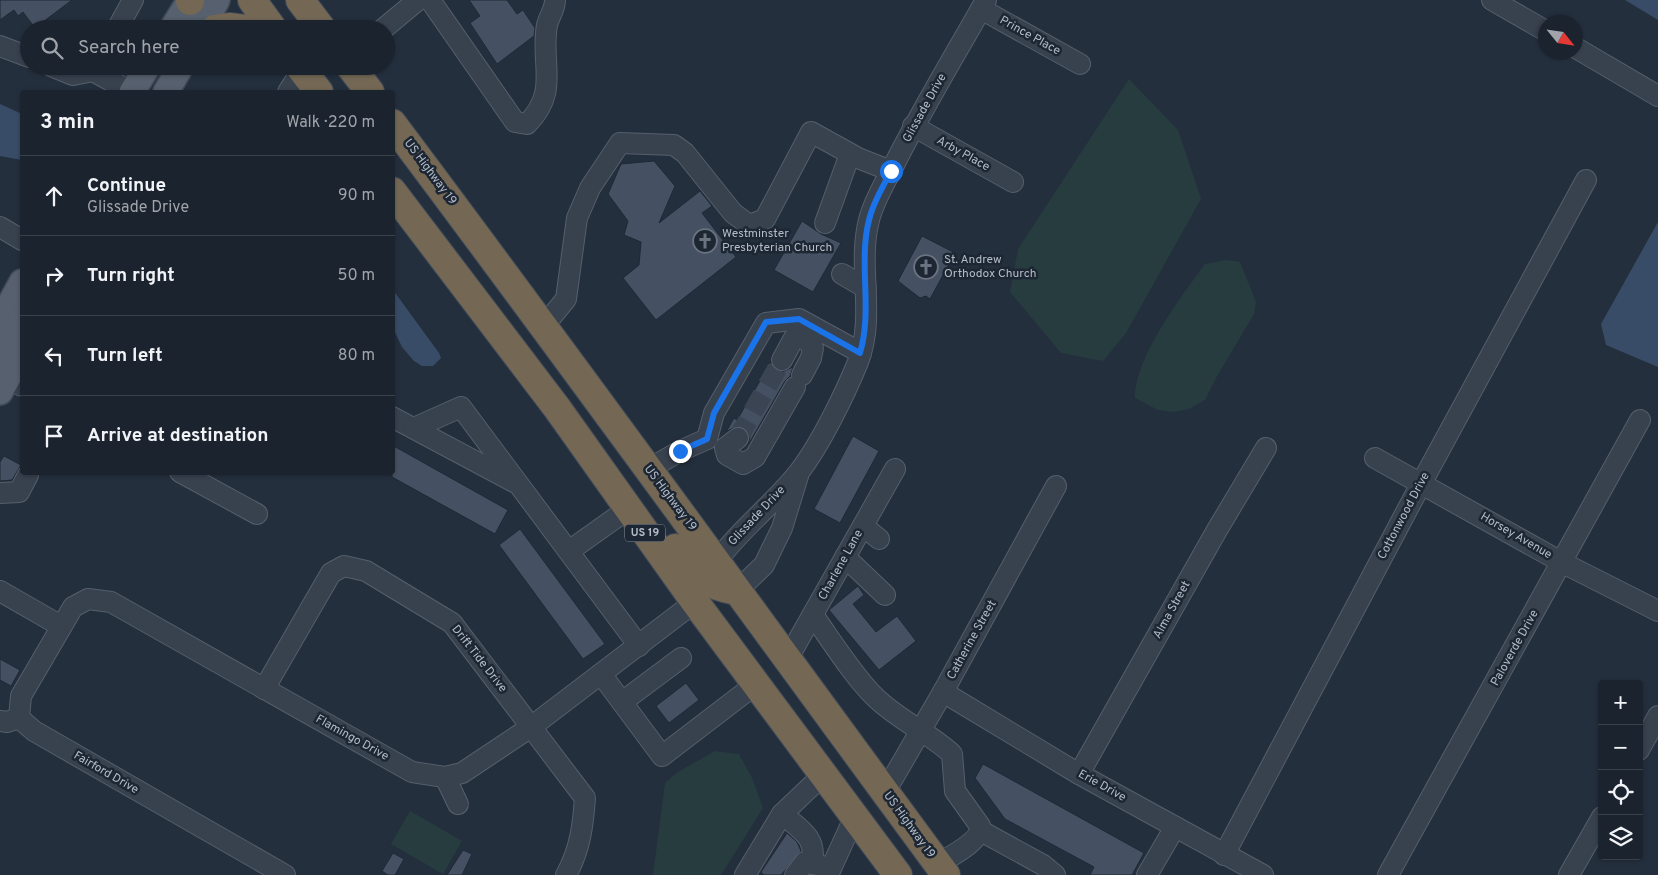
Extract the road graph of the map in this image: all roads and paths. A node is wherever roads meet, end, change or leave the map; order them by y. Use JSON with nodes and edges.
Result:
{"nodes":[{"id":1,"x":133,"y":0,"type":"edge"},
{"id":2,"x":190,"y":0,"type":"edge"},
{"id":3,"x":217,"y":0,"type":"edge"},
{"id":4,"x":252,"y":0,"type":"edge"},
{"id":5,"x":300,"y":0,"type":"edge"},
{"id":6,"x":418,"y":0,"type":"edge"},
{"id":7,"x":430,"y":0,"type":"edge"},
{"id":8,"x":555,"y":0,"type":"edge"},
{"id":9,"x":1492,"y":0,"type":"edge"},
{"id":10,"x":984,"y":4,"type":"edge"},
{"id":11,"x":122,"y":20,"type":"edge"},
{"id":12,"x":178,"y":20,"type":"edge"},
{"id":13,"x":206,"y":20,"type":"edge"},
{"id":14,"x":266,"y":20,"type":"edge"},
{"id":15,"x":315,"y":20,"type":"edge"},
{"id":16,"x":394,"y":20,"type":"edge"},
{"id":17,"x":1538,"y":26,"type":"edge"},
{"id":18,"x":0,"y":46,"type":"edge"},
{"id":19,"x":1583,"y":52,"type":"edge"},
{"id":20,"x":20,"y":54,"type":"edge"},
{"id":21,"x":1080,"y":64,"type":"dead end"},
{"id":22,"x":106,"y":75,"type":"edge"},
{"id":23,"x":142,"y":75,"type":"edge"},
{"id":24,"x":176,"y":75,"type":"edge"},
{"id":25,"x":357,"y":75,"type":"edge"},
{"id":26,"x":297,"y":76,"type":"edge"},
{"id":27,"x":128,"y":90,"type":"edge"},
{"id":28,"x":132,"y":90,"type":"edge"},
{"id":29,"x":167,"y":90,"type":"edge"},
{"id":30,"x":316,"y":90,"type":"edge"},
{"id":31,"x":368,"y":90,"type":"edge"},
{"id":32,"x":1658,"y":96,"type":"edge"},
{"id":33,"x":913,"y":126,"type":"junction"},
{"id":34,"x":395,"y":127,"type":"edge"},
{"id":35,"x":850,"y":154,"type":"junction"},
{"id":36,"x":891,"y":171,"type":"junction"},
{"id":37,"x":1586,"y":180,"type":"dead end"},
{"id":38,"x":1013,"y":182,"type":"dead end"},
{"id":39,"x":397,"y":207,"type":"edge"},
{"id":40,"x":825,"y":223,"type":"dead end"},
{"id":41,"x":0,"y":227,"type":"edge"},
{"id":42,"x":20,"y":239,"type":"edge"},
{"id":43,"x":842,"y":274,"type":"dead end"},
{"id":44,"x":20,"y":286,"type":"edge"},
{"id":45,"x":866,"y":288,"type":"junction"},
{"id":46,"x":0,"y":322,"type":"edge"},
{"id":47,"x":20,"y":322,"type":"edge"},
{"id":48,"x":766,"y":322,"type":"junction"},
{"id":49,"x":543,"y":327,"type":"junction"},
{"id":50,"x":794,"y":338,"type":"junction"},
{"id":51,"x":860,"y":353,"type":"junction"},
{"id":52,"x":20,"y":356,"type":"edge"},
{"id":53,"x":782,"y":360,"type":"tunnel mouth"},
{"id":54,"x":6,"y":381,"type":"edge"},
{"id":55,"x":557,"y":408,"type":"junction"},
{"id":56,"x":395,"y":418,"type":"edge"},
{"id":57,"x":1640,"y":420,"type":"dead end"},
{"id":58,"x":414,"y":428,"type":"junction"},
{"id":59,"x":707,"y":439,"type":"junction"},
{"id":60,"x":1266,"y":448,"type":"dead end"},
{"id":61,"x":1376,"y":458,"type":"dead end"},
{"id":62,"x":649,"y":469,"type":"junction"},
{"id":63,"x":895,"y":469,"type":"dead end"},
{"id":64,"x":799,"y":472,"type":"junction"},
{"id":65,"x":28,"y":475,"type":"dead end"},
{"id":66,"x":186,"y":475,"type":"edge"},
{"id":67,"x":1422,"y":482,"type":"junction"},
{"id":68,"x":519,"y":484,"type":"junction"},
{"id":69,"x":1056,"y":486,"type":"dead end"},
{"id":70,"x":0,"y":493,"type":"edge"},
{"id":71,"x":628,"y":509,"type":"junction"},
{"id":72,"x":257,"y":514,"type":"dead end"},
{"id":73,"x":862,"y":526,"type":"junction"},
{"id":74,"x":879,"y":539,"type":"dead end"},
{"id":75,"x":569,"y":551,"type":"junction"},
{"id":76,"x":845,"y":557,"type":"junction"},
{"id":77,"x":718,"y":561,"type":"junction"},
{"id":78,"x":1563,"y":563,"type":"junction"},
{"id":79,"x":0,"y":591,"type":"edge"},
{"id":80,"x":737,"y":591,"type":"junction"},
{"id":81,"x":885,"y":595,"type":"dead end"},
{"id":82,"x":695,"y":602,"type":"junction"},
{"id":83,"x":1658,"y":611,"type":"edge"},
{"id":84,"x":813,"y":615,"type":"junction"},
{"id":85,"x":61,"y":626,"type":"junction"},
{"id":86,"x":639,"y":646,"type":"junction"},
{"id":87,"x":682,"y":658,"type":"dead end"},
{"id":88,"x":787,"y":660,"type":"junction"},
{"id":89,"x":601,"y":674,"type":"junction"},
{"id":90,"x":756,"y":684,"type":"junction"},
{"id":91,"x":264,"y":689,"type":"junction"},
{"id":92,"x":944,"y":692,"type":"junction"},
{"id":93,"x":622,"y":702,"type":"junction"},
{"id":94,"x":1658,"y":716,"type":"edge"},
{"id":95,"x":10,"y":720,"type":"edge"},
{"id":96,"x":531,"y":726,"type":"junction"},
{"id":97,"x":921,"y":729,"type":"junction"},
{"id":98,"x":1643,"y":743,"type":"edge"},
{"id":99,"x":824,"y":774,"type":"junction"},
{"id":100,"x":1079,"y":774,"type":"junction"},
{"id":101,"x":446,"y":777,"type":"junction"},
{"id":102,"x":885,"y":792,"type":"junction"},
{"id":103,"x":458,"y":804,"type":"dead end"},
{"id":104,"x":782,"y":814,"type":"junction"},
{"id":105,"x":855,"y":816,"type":"junction"},
{"id":106,"x":1598,"y":824,"type":"edge"},
{"id":107,"x":1174,"y":827,"type":"junction"},
{"id":108,"x":981,"y":831,"type":"junction"},
{"id":109,"x":1224,"y":855,"type":"junction"},
{"id":110,"x":814,"y":869,"type":"edge"},
{"id":111,"x":937,"y":871,"type":"edge"},
{"id":112,"x":285,"y":875,"type":"edge"},
{"id":113,"x":566,"y":875,"type":"edge"},
{"id":114,"x":745,"y":875,"type":"edge"},
{"id":115,"x":786,"y":875,"type":"edge"},
{"id":116,"x":898,"y":875,"type":"edge"},
{"id":117,"x":1055,"y":875,"type":"edge"},
{"id":118,"x":1147,"y":875,"type":"edge"},
{"id":119,"x":1263,"y":875,"type":"edge"},
{"id":120,"x":1388,"y":875,"type":"edge"},
{"id":121,"x":1569,"y":875,"type":"edge"}],
"edges":[{"from":1,"to":11,"type":"street"},
{"from":2,"to":12,"type":"main road"},
{"from":3,"to":13,"type":"main road"},
{"from":4,"to":14,"type":"highway"},
{"from":5,"to":15,"type":"highway"},
{"from":6,"to":16,"type":"street"},
{"from":7,"to":8,"type":"street"},
{"from":9,"to":17,"type":"street"},
{"from":10,"to":21,"type":"street","name":"Prince Place"},
{"from":10,"to":33,"type":"street","name":"Glissade Drive"},
{"from":18,"to":20,"type":"street"},
{"from":19,"to":32,"type":"street"},
{"from":22,"to":27,"type":"street"},
{"from":23,"to":28,"type":"main road"},
{"from":24,"to":29,"type":"main road"},
{"from":25,"to":31,"type":"highway"},
{"from":26,"to":30,"type":"highway"},
{"from":33,"to":36,"type":"street","name":"Glissade Drive"},
{"from":33,"to":38,"type":"street","name":"Arby Place"},
{"from":34,"to":49,"type":"highway","name":"US Highway 19"},
{"from":35,"to":36,"type":"street"},
{"from":35,"to":40,"type":"street"},
{"from":35,"to":49,"type":"street"},
{"from":36,"to":45,"type":"street","name":"Glissade Drive"},
{"from":37,"to":67,"type":"street","name":"Cottonwood Drive"},
{"from":39,"to":55,"type":"highway","number":"US 19"},
{"from":41,"to":42,"type":"street"},
{"from":43,"to":45,"type":"street"},
{"from":44,"to":46,"type":"main road"},
{"from":45,"to":51,"type":"street","name":"Glissade Drive"},
{"from":47,"to":54,"type":"main road"},
{"from":48,"to":50,"type":"street"},
{"from":48,"to":51,"type":"street"},
{"from":48,"to":59,"type":"street"},
{"from":49,"to":62,"type":"highway","name":"US Highway 19"},
{"from":50,"to":53,"type":"street"},
{"from":50,"to":59,"type":"street"},
{"from":51,"to":64,"type":"street","name":"Glissade Drive"},
{"from":52,"to":54,"type":"main road"},
{"from":55,"to":71,"type":"highway","number":"US 19"},
{"from":55,"to":80,"type":"highway"},
{"from":56,"to":58,"type":"street"},
{"from":57,"to":78,"type":"street","name":"Paloverde Drive"},
{"from":58,"to":68,"type":"street"},
{"from":58,"to":68,"type":"street"},
{"from":59,"to":62,"type":"street"},
{"from":60,"to":100,"type":"street","name":"Alma Street"},
{"from":61,"to":67,"type":"street","name":"Horsey Avenue"},
{"from":62,"to":77,"type":"highway","name":"US Highway 19"},
{"from":63,"to":73,"type":"street","name":"Charlene Lane"},
{"from":64,"to":77,"type":"street","name":"Glissade Drive"},
{"from":64,"to":80,"type":"street","name":"Glissade Drive"},
{"from":65,"to":70,"type":"street"},
{"from":66,"to":72,"type":"street"},
{"from":67,"to":78,"type":"street","name":"Horsey Avenue"},
{"from":67,"to":109,"type":"street","name":"Cottonwood Drive"},
{"from":68,"to":75,"type":"street"},
{"from":69,"to":92,"type":"street","name":"Catherine Street"},
{"from":71,"to":75,"type":"street"},
{"from":71,"to":82,"type":"highway","number":"US 19"},
{"from":73,"to":74,"type":"street"},
{"from":73,"to":76,"type":"street","name":"Charlene Lane"},
{"from":75,"to":86,"type":"street"},
{"from":76,"to":81,"type":"street"},
{"from":76,"to":84,"type":"street","name":"Charlene Lane"},
{"from":77,"to":80,"type":"highway","name":"US Highway 19"},
{"from":78,"to":83,"type":"street","name":"Horsey Avenue"},
{"from":78,"to":120,"type":"street","name":"Paloverde Drive"},
{"from":79,"to":85,"type":"street"},
{"from":80,"to":88,"type":"highway","name":"US Highway 19"},
{"from":82,"to":86,"type":"street","name":"Flamingo Drive"},
{"from":82,"to":90,"type":"highway","number":"US 19"},
{"from":84,"to":88,"type":"street","name":"Charlene Lane"},
{"from":84,"to":97,"type":"street"},
{"from":85,"to":91,"type":"street","name":"Flamingo Drive"},
{"from":85,"to":95,"type":"street","name":"Fairford Drive"},
{"from":86,"to":89,"type":"street","name":"Flamingo Drive"},
{"from":87,"to":93,"type":"street"},
{"from":88,"to":102,"type":"highway","name":"US Highway 19"},
{"from":89,"to":93,"type":"street"},
{"from":89,"to":96,"type":"street","name":"Flamingo Drive"},
{"from":90,"to":93,"type":"street"},
{"from":90,"to":99,"type":"highway","number":"US 19"},
{"from":91,"to":96,"type":"street","name":"Drift Tide Drive"},
{"from":91,"to":101,"type":"street","name":"Flamingo Drive"},
{"from":92,"to":97,"type":"street","name":"Catherine Street"},
{"from":92,"to":100,"type":"street","name":"Erie Drive"},
{"from":94,"to":98,"type":"street"},
{"from":95,"to":112,"type":"street","name":"Fairford Drive"},
{"from":96,"to":101,"type":"street","name":"Flamingo Drive"},
{"from":96,"to":113,"type":"street","name":"Drift Tide Drive"},
{"from":97,"to":102,"type":"street","name":"Catherine Street"},
{"from":97,"to":108,"type":"street"},
{"from":99,"to":104,"type":"street"},
{"from":99,"to":105,"type":"highway","number":"US 19"},
{"from":100,"to":107,"type":"street","name":"Erie Drive"},
{"from":101,"to":103,"type":"street"},
{"from":102,"to":111,"type":"highway","name":"US Highway 19"},
{"from":104,"to":110,"type":"street"},
{"from":104,"to":114,"type":"street"},
{"from":105,"to":110,"type":"street"},
{"from":105,"to":111,"type":"highway"},
{"from":105,"to":116,"type":"highway","number":"US 19"},
{"from":106,"to":121,"type":"street"},
{"from":107,"to":109,"type":"street","name":"Erie Drive"},
{"from":107,"to":118,"type":"street"},
{"from":108,"to":111,"type":"street"},
{"from":108,"to":117,"type":"street"},
{"from":109,"to":119,"type":"street","name":"Erie Drive"},
{"from":110,"to":115,"type":"street"}]}
